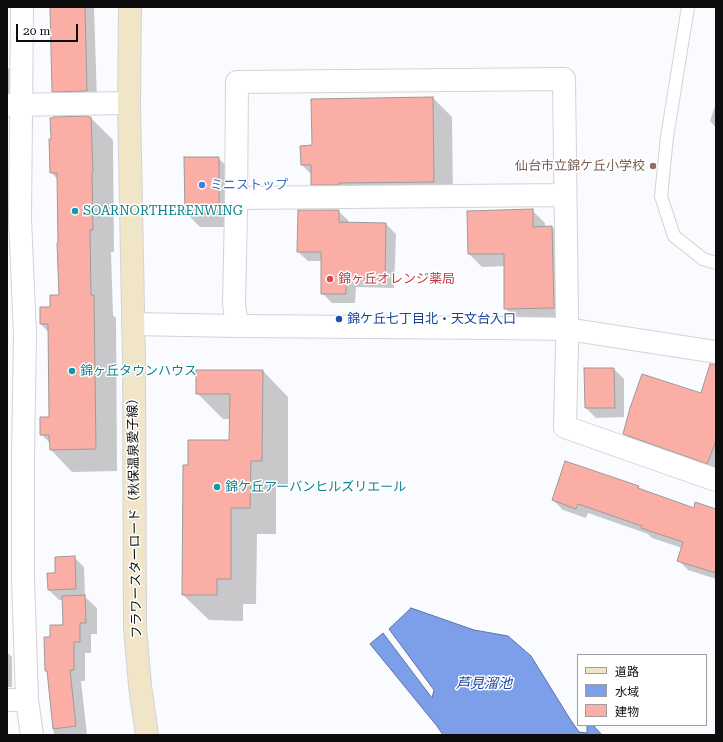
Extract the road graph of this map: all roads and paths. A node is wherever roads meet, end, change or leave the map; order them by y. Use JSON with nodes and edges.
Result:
{"nodes":[{"id":1,"x":22,"y":7,"type":"edge"},
{"id":2,"x":130,"y":7,"type":"edge"},
{"id":3,"x":688,"y":7,"type":"edge"},
{"id":4,"x":129,"y":103,"type":"junction"},
{"id":5,"x":14,"y":105,"type":"edge"},
{"id":6,"x":565,"y":195,"type":"junction"},
{"id":7,"x":236,"y":198,"type":"junction"},
{"id":8,"x":14,"y":219,"type":"edge"},
{"id":9,"x":716,"y":263,"type":"edge"},
{"id":10,"x":133,"y":324,"type":"junction"},
{"id":11,"x":237,"y":326,"type":"junction"},
{"id":12,"x":567,"y":330,"type":"junction"},
{"id":13,"x":16,"y":336,"type":"edge"},
{"id":14,"x":716,"y":352,"type":"edge"},
{"id":15,"x":15,"y":456,"type":"edge"},
{"id":16,"x":716,"y":480,"type":"edge"},
{"id":17,"x":15,"y":578,"type":"edge"},
{"id":18,"x":17,"y":700,"type":"edge"},
{"id":19,"x":32,"y":735,"type":"edge"},
{"id":20,"x":147,"y":735,"type":"edge"}],
"edges":[{"from":1,"to":5,"type":"street"},
{"from":2,"to":4,"type":"main road","name":"フラワースターロード（秋保温泉愛子線）"},
{"from":3,"to":9,"type":"lane"},
{"from":4,"to":5,"type":"street"},
{"from":4,"to":10,"type":"main road","name":"フラワースターロード（秋保温泉愛子線）"},
{"from":5,"to":8,"type":"street"},
{"from":6,"to":7,"type":"street"},
{"from":6,"to":7,"type":"street"},
{"from":6,"to":12,"type":"street"},
{"from":7,"to":11,"type":"street"},
{"from":8,"to":13,"type":"street"},
{"from":10,"to":11,"type":"street"},
{"from":10,"to":20,"type":"main road","name":"フラワースターロード（秋保温泉愛子線）"},
{"from":11,"to":12,"type":"street"},
{"from":12,"to":14,"type":"street"},
{"from":12,"to":16,"type":"street"},
{"from":13,"to":15,"type":"street"},
{"from":15,"to":17,"type":"street"},
{"from":17,"to":18,"type":"street"},
{"from":18,"to":19,"type":"street"}]}
